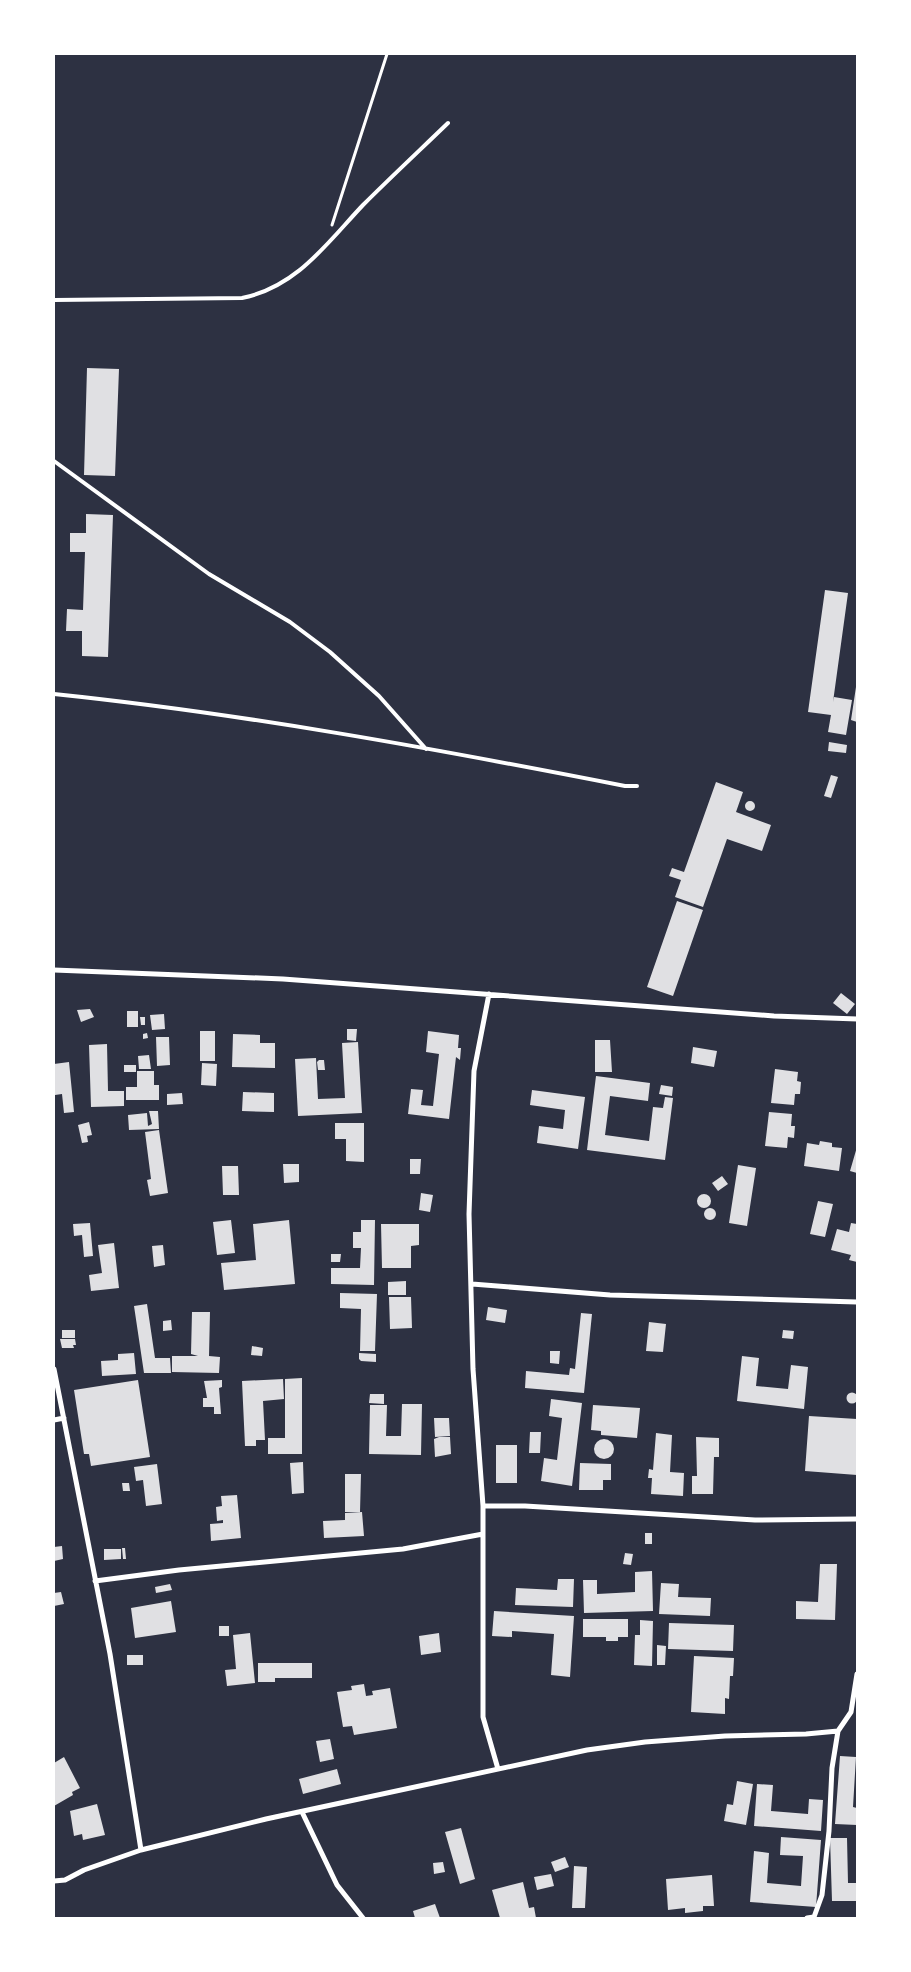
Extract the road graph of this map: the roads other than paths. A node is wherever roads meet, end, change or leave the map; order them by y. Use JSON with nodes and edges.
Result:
{"nodes":[{"id":1,"x":448,"y":123,"type":"dead end"},
{"id":2,"x":54,"y":300,"type":"edge"},
{"id":3,"x":54,"y":461,"type":"edge"},
{"id":4,"x":54,"y":694,"type":"edge"},
{"id":5,"x":426,"y":748,"type":"junction"},
{"id":6,"x":637,"y":786,"type":"dead end"},
{"id":7,"x":54,"y":970,"type":"edge"},
{"id":8,"x":489,"y":994,"type":"junction"},
{"id":9,"x":857,"y":1019,"type":"edge"},
{"id":10,"x":472,"y":1284,"type":"junction"},
{"id":11,"x":857,"y":1302,"type":"edge"},
{"id":12,"x":54,"y":1369,"type":"edge"},
{"id":13,"x":64,"y":1418,"type":"junction"},
{"id":14,"x":54,"y":1420,"type":"edge"},
{"id":15,"x":483,"y":1506,"type":"junction"},
{"id":16,"x":857,"y":1519,"type":"edge"},
{"id":17,"x":483,"y":1534,"type":"junction"},
{"id":18,"x":96,"y":1581,"type":"junction"},
{"id":19,"x":857,"y":1674,"type":"edge"},
{"id":20,"x":838,"y":1731,"type":"junction"},
{"id":21,"x":498,"y":1769,"type":"junction"},
{"id":22,"x":302,"y":1812,"type":"junction"},
{"id":23,"x":141,"y":1850,"type":"junction"},
{"id":24,"x":54,"y":1881,"type":"edge"},
{"id":25,"x":362,"y":1918,"type":"edge"},
{"id":26,"x":807,"y":1918,"type":"edge"}],
"edges":[{"from":1,"to":2,"type":"lane"},
{"from":3,"to":5,"type":"lane"},
{"from":4,"to":5,"type":"lane"},
{"from":5,"to":6,"type":"lane"},
{"from":7,"to":8,"type":"street"},
{"from":8,"to":9,"type":"street"},
{"from":8,"to":10,"type":"street"},
{"from":10,"to":11,"type":"street"},
{"from":10,"to":15,"type":"street"},
{"from":12,"to":13,"type":"street"},
{"from":13,"to":14,"type":"street"},
{"from":13,"to":18,"type":"street"},
{"from":15,"to":16,"type":"street"},
{"from":15,"to":17,"type":"street"},
{"from":17,"to":18,"type":"street"},
{"from":17,"to":21,"type":"street"},
{"from":18,"to":23,"type":"street"},
{"from":19,"to":20,"type":"street"},
{"from":20,"to":21,"type":"street"},
{"from":20,"to":26,"type":"street"},
{"from":21,"to":22,"type":"street"},
{"from":22,"to":23,"type":"street"},
{"from":22,"to":25,"type":"street"},
{"from":23,"to":24,"type":"street"}]}
